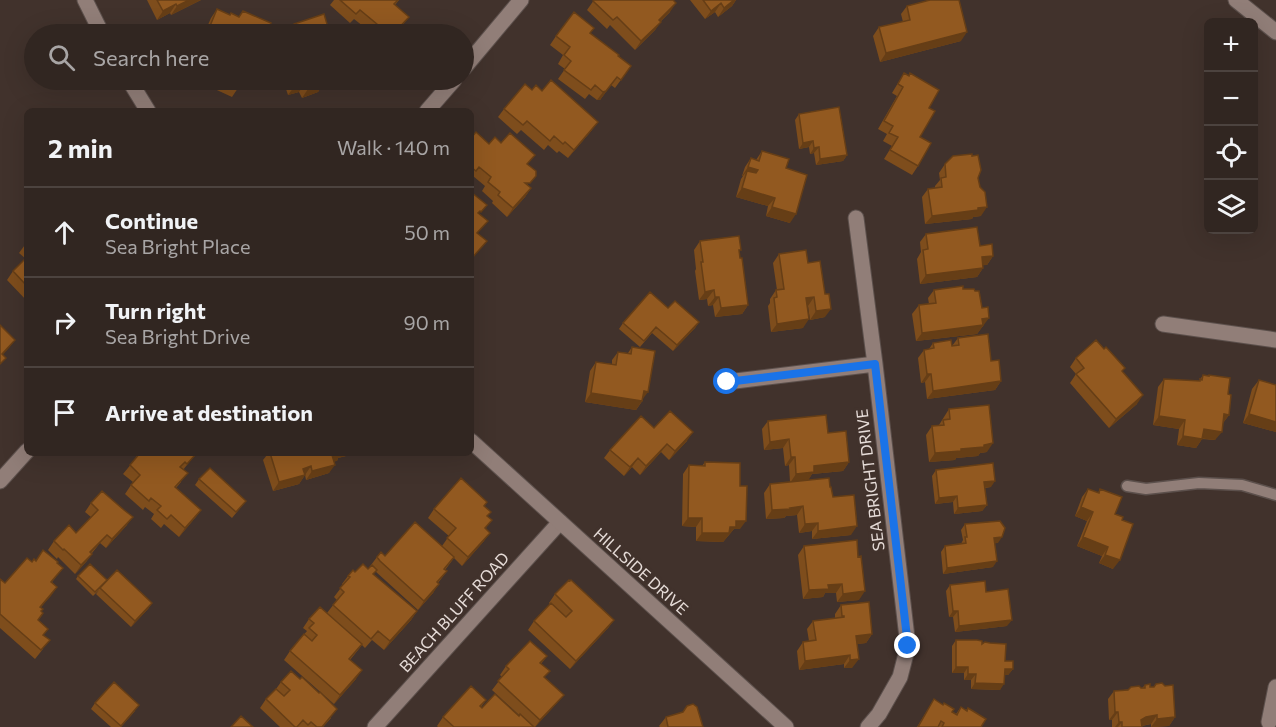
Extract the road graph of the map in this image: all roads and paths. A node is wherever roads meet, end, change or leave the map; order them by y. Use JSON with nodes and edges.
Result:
{"nodes":[{"id":1,"x":85,"y":0,"type":"edge"},
{"id":2,"x":522,"y":0,"type":"edge"},
{"id":3,"x":1236,"y":0,"type":"edge"},
{"id":4,"x":97,"y":24,"type":"edge"},
{"id":5,"x":1276,"y":33,"type":"edge"},
{"id":6,"x":474,"y":56,"type":"edge"},
{"id":7,"x":135,"y":90,"type":"edge"},
{"id":8,"x":445,"y":90,"type":"edge"},
{"id":9,"x":146,"y":108,"type":"edge"},
{"id":10,"x":430,"y":108,"type":"edge"},
{"id":11,"x":856,"y":218,"type":"dead end"},
{"id":12,"x":1162,"y":324,"type":"dead end"},
{"id":13,"x":1276,"y":340,"type":"edge"},
{"id":14,"x":875,"y":364,"type":"junction"},
{"id":15,"x":727,"y":382,"type":"dead end"},
{"id":16,"x":474,"y":444,"type":"edge"},
{"id":17,"x":24,"y":454,"type":"edge"},
{"id":18,"x":0,"y":481,"type":"edge"},
{"id":19,"x":1127,"y":486,"type":"dead end"},
{"id":20,"x":1276,"y":495,"type":"edge"},
{"id":21,"x":560,"y":522,"type":"junction"},
{"id":22,"x":1276,"y":687,"type":"edge"},
{"id":23,"x":1269,"y":722,"type":"dead end"},
{"id":24,"x":375,"y":727,"type":"edge"},
{"id":25,"x":786,"y":727,"type":"edge"},
{"id":26,"x":868,"y":727,"type":"edge"}],
"edges":[{"from":1,"to":4,"type":"street"},
{"from":2,"to":6,"type":"street"},
{"from":3,"to":5,"type":"street"},
{"from":7,"to":9,"type":"street"},
{"from":8,"to":10,"type":"street"},
{"from":11,"to":14,"type":"street","name":"SEA BRIGHT DRIVE"},
{"from":12,"to":13,"type":"street"},
{"from":14,"to":15,"type":"street"},
{"from":14,"to":26,"type":"street","name":"SEA BRIGHT DRIVE"},
{"from":16,"to":21,"type":"street","name":"HILLSIDE DRIVE"},
{"from":17,"to":18,"type":"street"},
{"from":19,"to":20,"type":"lane"},
{"from":21,"to":24,"type":"street","name":"BEACH BLUFF ROAD"},
{"from":21,"to":25,"type":"street","name":"HILLSIDE DRIVE"},
{"from":22,"to":23,"type":"street"}]}
